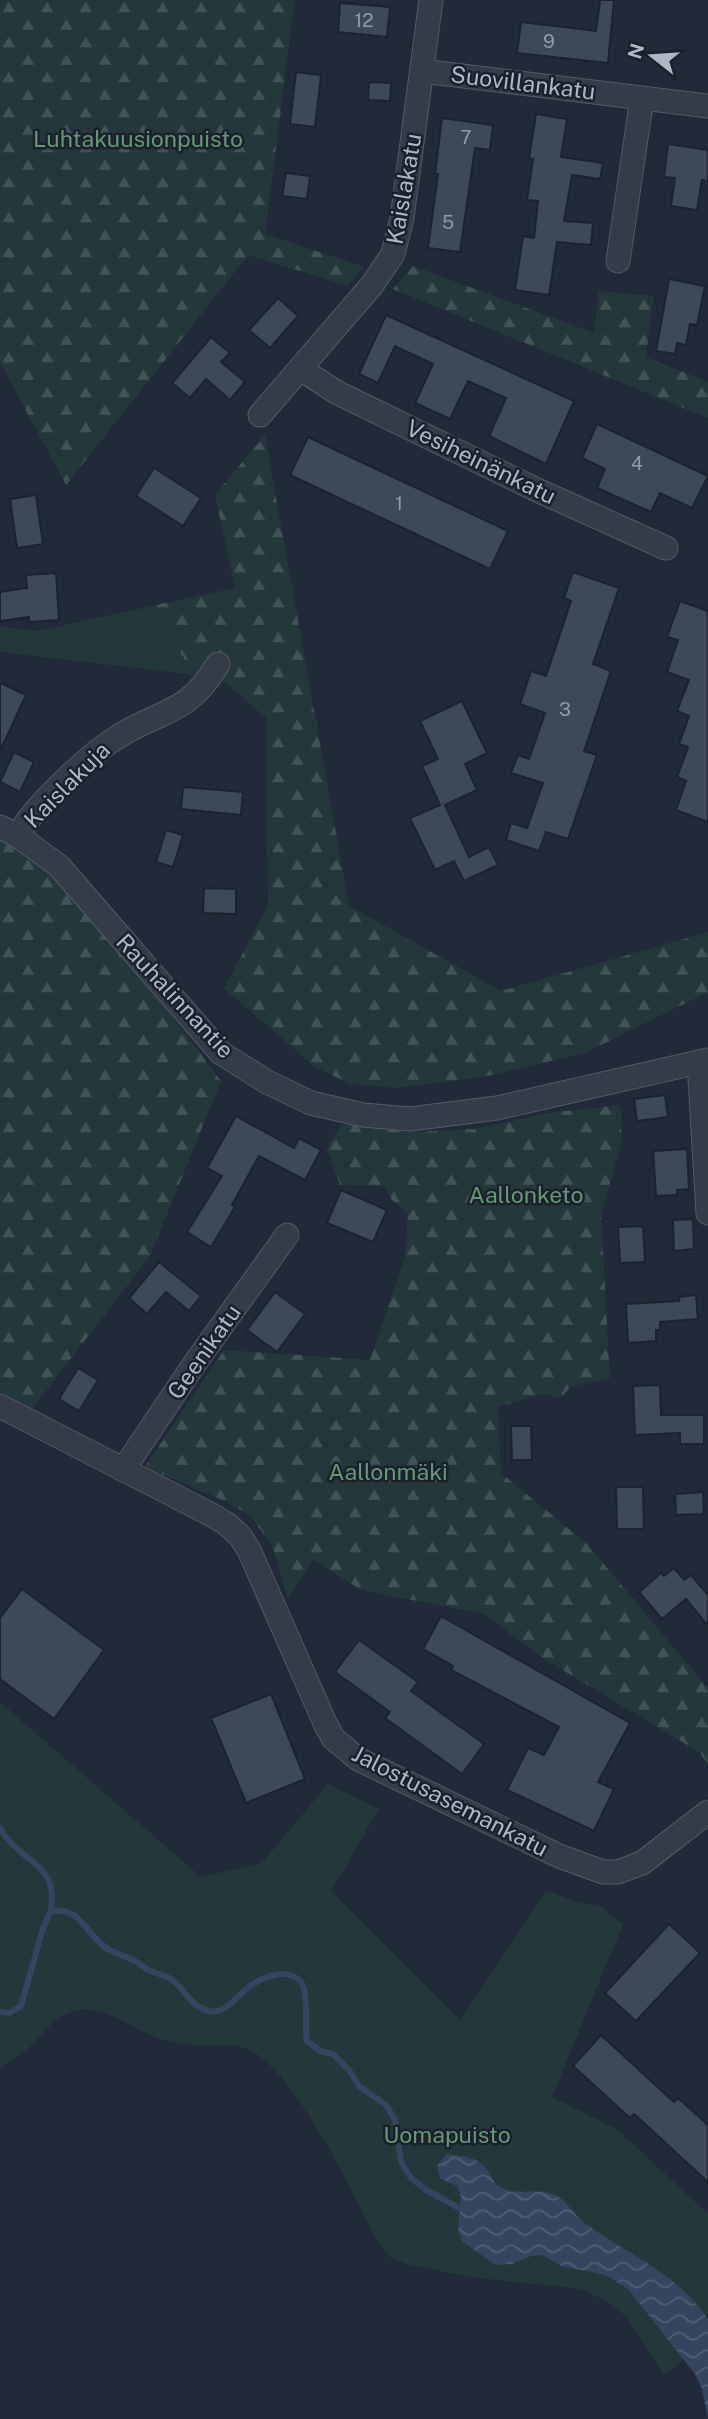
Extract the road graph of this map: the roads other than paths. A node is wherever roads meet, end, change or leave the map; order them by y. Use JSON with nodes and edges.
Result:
{"nodes":[{"id":1,"x":431,"y":0,"type":"edge"},
{"id":2,"x":422,"y":71,"type":"junction"},
{"id":3,"x":642,"y":98,"type":"junction"},
{"id":4,"x":708,"y":106,"type":"edge"},
{"id":5,"x":618,"y":261,"type":"dead end"},
{"id":6,"x":301,"y":369,"type":"junction"},
{"id":7,"x":260,"y":415,"type":"dead end"},
{"id":8,"x":666,"y":548,"type":"dead end"},
{"id":9,"x":218,"y":664,"type":"dead end"},
{"id":10,"x":9,"y":831,"type":"edge"},
{"id":11,"x":704,"y":1061,"type":"edge"},
{"id":12,"x":708,"y":1213,"type":"edge"},
{"id":13,"x":287,"y":1235,"type":"dead end"},
{"id":14,"x":0,"y":1406,"type":"edge"},
{"id":15,"x":123,"y":1470,"type":"junction"},
{"id":16,"x":708,"y":1812,"type":"edge"}],
"edges":[{"from":1,"to":2,"type":"street","name":"Kaislakatu"},
{"from":2,"to":3,"type":"street","name":"Suovillankatu"},
{"from":2,"to":6,"type":"street","name":"Kaislakatu"},
{"from":3,"to":4,"type":"street","name":"Suovillankatu"},
{"from":3,"to":5,"type":"street"},
{"from":6,"to":7,"type":"street","name":"Kaislakatu"},
{"from":6,"to":8,"type":"street","name":"Vesiheinänkatu"},
{"from":9,"to":10,"type":"street","name":"Kaislakuja"},
{"from":10,"to":11,"type":"street","name":"Rauhalinnantie"},
{"from":11,"to":12,"type":"street"},
{"from":13,"to":15,"type":"street","name":"Geenikatu"},
{"from":14,"to":15,"type":"street","name":"Jalostusasemankatu"},
{"from":15,"to":16,"type":"street","name":"Jalostusasemankatu"}]}
